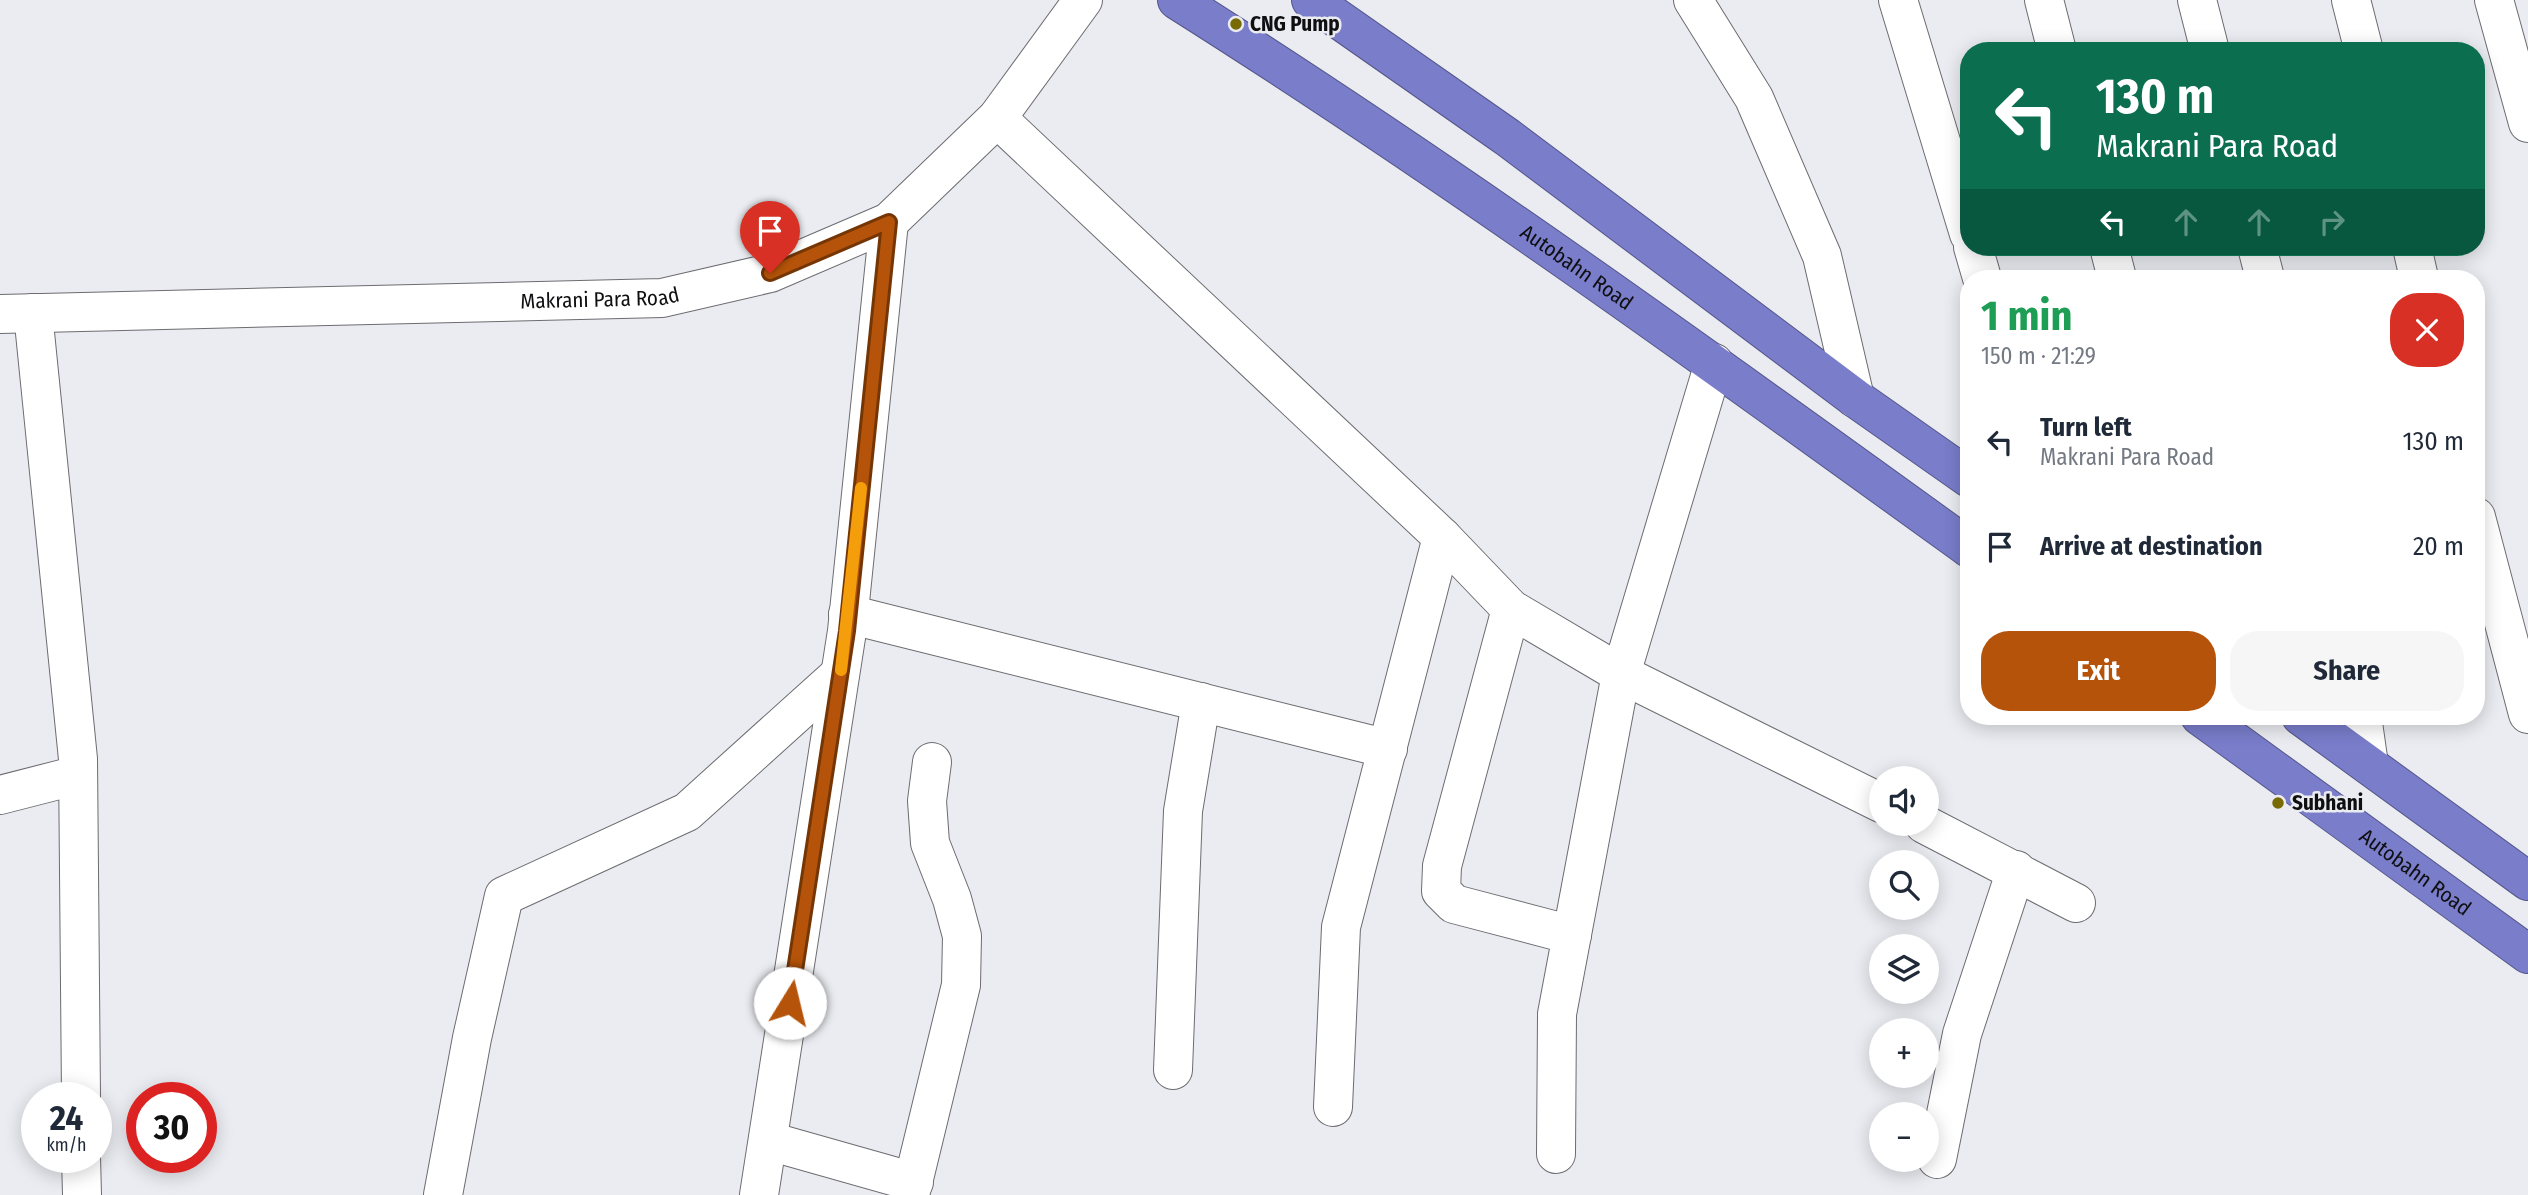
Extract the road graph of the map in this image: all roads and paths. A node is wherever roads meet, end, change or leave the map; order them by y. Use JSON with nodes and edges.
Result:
{"nodes":[{"id":1,"x":1083,"y":0,"type":"edge"},
{"id":2,"x":1177,"y":0,"type":"edge"},
{"id":3,"x":1311,"y":0,"type":"edge"},
{"id":4,"x":1693,"y":0,"type":"edge"},
{"id":5,"x":1898,"y":0,"type":"edge"},
{"id":6,"x":2044,"y":0,"type":"edge"},
{"id":7,"x":2197,"y":0,"type":"edge"},
{"id":8,"x":2351,"y":0,"type":"edge"},
{"id":9,"x":2494,"y":0,"type":"edge"},
{"id":10,"x":2055,"y":42,"type":"edge"},
{"id":11,"x":2208,"y":42,"type":"edge"},
{"id":12,"x":2362,"y":42,"type":"edge"},
{"id":13,"x":997,"y":118,"type":"junction"},
{"id":14,"x":2528,"y":122,"type":"edge"},
{"id":15,"x":1960,"y":204,"type":"edge"},
{"id":16,"x":889,"y":222,"type":"junction"},
{"id":17,"x":16,"y":313,"type":"edge"},
{"id":18,"x":1714,"y":363,"type":"junction"},
{"id":19,"x":1855,"y":398,"type":"junction"},
{"id":20,"x":1960,"y":472,"type":"edge"},
{"id":21,"x":1442,"y":537,"type":"junction"},
{"id":22,"x":1960,"y":541,"type":"edge"},
{"id":23,"x":2485,"y":551,"type":"edge"},
{"id":24,"x":1511,"y":609,"type":"junction"},
{"id":25,"x":848,"y":614,"type":"junction"},
{"id":26,"x":840,"y":674,"type":"junction"},
{"id":27,"x":1621,"y":674,"type":"junction"},
{"id":28,"x":1201,"y":702,"type":"junction"},
{"id":29,"x":2528,"y":714,"type":"edge"},
{"id":30,"x":2212,"y":725,"type":"edge"},
{"id":31,"x":2313,"y":725,"type":"edge"},
{"id":32,"x":2363,"y":725,"type":"edge"},
{"id":33,"x":1388,"y":749,"type":"junction"},
{"id":34,"x":932,"y":762,"type":"dead end"},
{"id":35,"x":2369,"y":765,"type":"junction"},
{"id":36,"x":78,"y":775,"type":"junction"},
{"id":37,"x":0,"y":794,"type":"edge"},
{"id":38,"x":1869,"y":797,"type":"edge"},
{"id":39,"x":1939,"y":832,"type":"edge"},
{"id":40,"x":2521,"y":868,"type":"edge"},
{"id":41,"x":2016,"y":870,"type":"junction"},
{"id":42,"x":2076,"y":903,"type":"dead end"},
{"id":43,"x":1572,"y":935,"type":"junction"},
{"id":44,"x":2528,"y":954,"type":"edge"},
{"id":45,"x":1173,"y":1070,"type":"dead end"},
{"id":46,"x":81,"y":1082,"type":"edge"},
{"id":47,"x":1333,"y":1107,"type":"dead end"},
{"id":48,"x":769,"y":1141,"type":"junction"},
{"id":49,"x":1939,"y":1149,"type":"edge"},
{"id":50,"x":1556,"y":1154,"type":"dead end"},
{"id":51,"x":81,"y":1173,"type":"edge"},
{"id":52,"x":912,"y":1189,"type":"edge"},
{"id":53,"x":82,"y":1195,"type":"edge"},
{"id":54,"x":443,"y":1195,"type":"edge"},
{"id":55,"x":759,"y":1195,"type":"edge"}],
"edges":[{"from":1,"to":13,"type":"street","name":"Makrani Para Road"},
{"from":2,"to":18,"type":"highway","name":"Autobahn Road"},
{"from":3,"to":19,"type":"highway"},
{"from":4,"to":19,"type":"street"},
{"from":5,"to":15,"type":"street"},
{"from":6,"to":10,"type":"street"},
{"from":7,"to":11,"type":"street"},
{"from":8,"to":12,"type":"street"},
{"from":9,"to":14,"type":"street"},
{"from":13,"to":16,"type":"street","name":"Makrani Para Road"},
{"from":13,"to":21,"type":"street"},
{"from":16,"to":17,"type":"street","name":"Makrani Para Road"},
{"from":16,"to":25,"type":"street"},
{"from":17,"to":36,"type":"street"},
{"from":18,"to":22,"type":"highway","name":"Autobahn Road"},
{"from":18,"to":27,"type":"street"},
{"from":19,"to":20,"type":"highway"},
{"from":21,"to":24,"type":"street"},
{"from":21,"to":33,"type":"street"},
{"from":23,"to":29,"type":"street"},
{"from":24,"to":27,"type":"street"},
{"from":24,"to":43,"type":"street"},
{"from":25,"to":26,"type":"street"},
{"from":25,"to":28,"type":"street"},
{"from":26,"to":48,"type":"street"},
{"from":26,"to":54,"type":"street"},
{"from":27,"to":38,"type":"street"},
{"from":27,"to":43,"type":"street"},
{"from":28,"to":33,"type":"street"},
{"from":28,"to":45,"type":"street"},
{"from":30,"to":44,"type":"highway","name":"Autobahn Road"},
{"from":31,"to":35,"type":"highway"},
{"from":32,"to":35,"type":"street"},
{"from":33,"to":47,"type":"street"},
{"from":34,"to":52,"type":"street"},
{"from":35,"to":40,"type":"highway"},
{"from":36,"to":37,"type":"street"},
{"from":36,"to":46,"type":"street"},
{"from":39,"to":41,"type":"street"},
{"from":41,"to":42,"type":"street"},
{"from":41,"to":49,"type":"street"},
{"from":43,"to":50,"type":"street"},
{"from":48,"to":52,"type":"street"},
{"from":48,"to":55,"type":"street"},
{"from":51,"to":53,"type":"street"}]}
